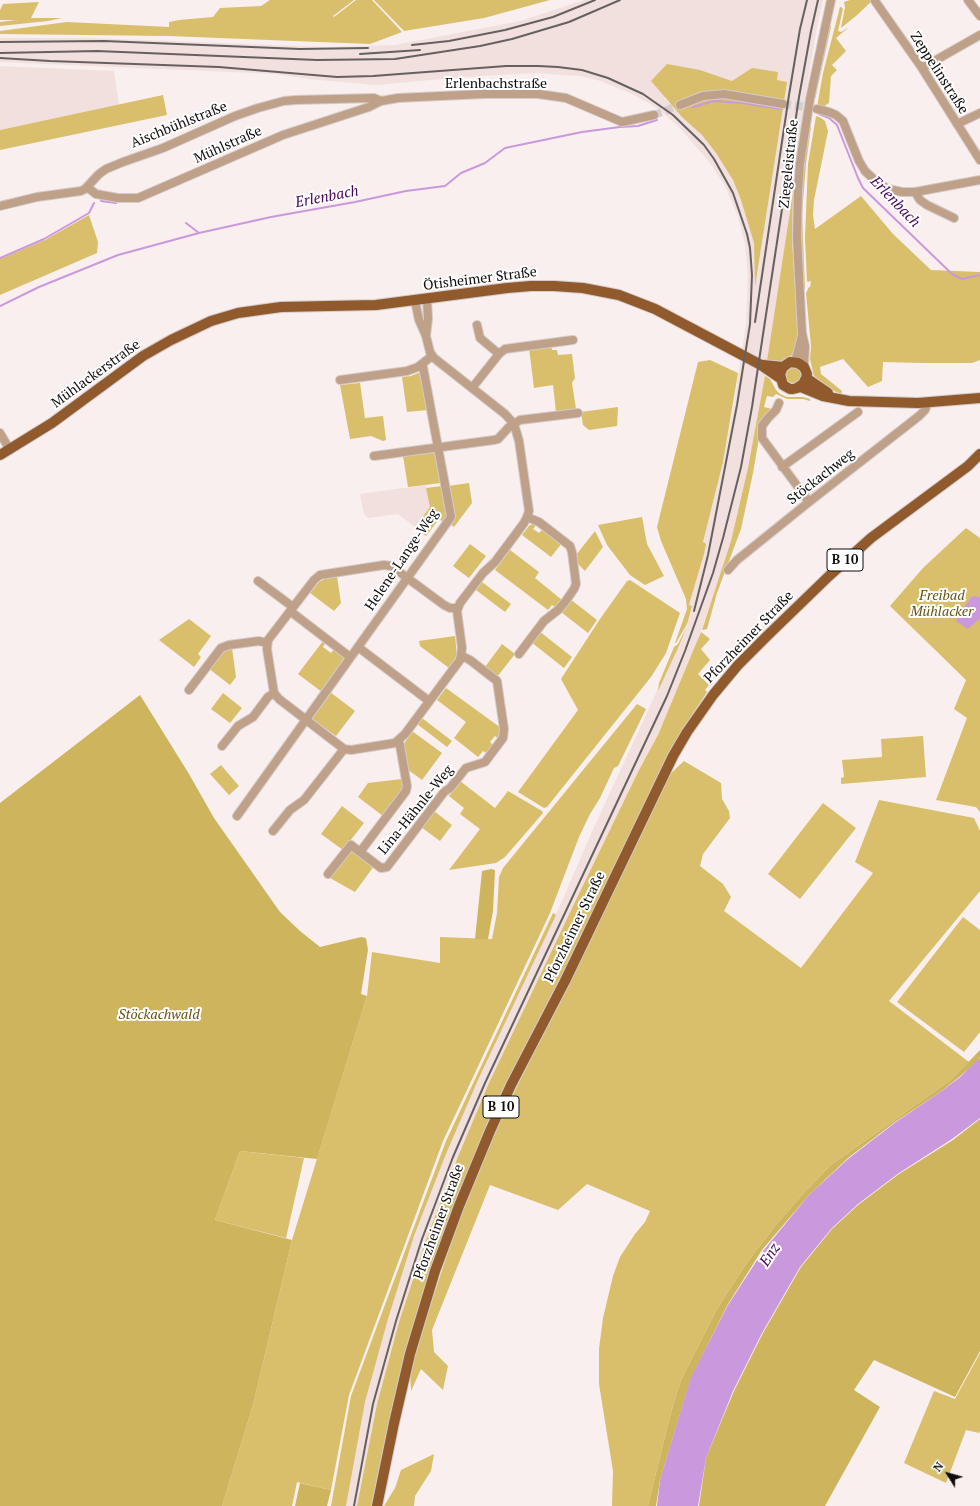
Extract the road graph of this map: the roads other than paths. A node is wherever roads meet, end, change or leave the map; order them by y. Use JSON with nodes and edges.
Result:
{"nodes":[{"id":1,"x":831,"y":0,"type":"edge"},
{"id":2,"x":968,"y":0,"type":"edge"},
{"id":3,"x":875,"y":1,"type":"dead end"},
{"id":4,"x":980,"y":16,"type":"edge"},
{"id":5,"x":980,"y":35,"type":"edge"},
{"id":6,"x":922,"y":68,"type":"junction"},
{"id":7,"x":381,"y":101,"type":"junction"},
{"id":8,"x":783,"y":104,"type":"tunnel mouth"},
{"id":9,"x":680,"y":105,"type":"tunnel mouth"},
{"id":10,"x":817,"y":109,"type":"tunnel mouth"},
{"id":11,"x":980,"y":113,"type":"edge"},
{"id":12,"x":654,"y":115,"type":"tunnel mouth"},
{"id":13,"x":957,"y":124,"type":"junction"},
{"id":14,"x":980,"y":160,"type":"edge"},
{"id":15,"x":980,"y":180,"type":"edge"},
{"id":16,"x":87,"y":187,"type":"junction"},
{"id":17,"x":915,"y":192,"type":"junction"},
{"id":18,"x":0,"y":207,"type":"edge"},
{"id":19,"x":954,"y":218,"type":"dead end"},
{"id":20,"x":427,"y":299,"type":"junction"},
{"id":21,"x":415,"y":301,"type":"junction"},
{"id":22,"x":211,"y":321,"type":"joint"},
{"id":23,"x":476,"y":325,"type":"dead end"},
{"id":24,"x":426,"y":336,"type":"junction"},
{"id":25,"x":572,"y":340,"type":"dead end"},
{"id":26,"x":498,"y":354,"type":"junction"},
{"id":27,"x":432,"y":356,"type":"junction"},
{"id":28,"x":422,"y":364,"type":"junction"},
{"id":29,"x":799,"y":364,"type":"junction"},
{"id":30,"x":761,"y":365,"type":"junction"},
{"id":31,"x":783,"y":367,"type":"junction"},
{"id":32,"x":780,"y":378,"type":"junction"},
{"id":33,"x":340,"y":380,"type":"dead end"},
{"id":34,"x":804,"y":383,"type":"junction"},
{"id":35,"x":472,"y":388,"type":"junction"},
{"id":36,"x":980,"y":398,"type":"edge"},
{"id":37,"x":928,"y":402,"type":"junction"},
{"id":38,"x":779,"y":403,"type":"dead end"},
{"id":39,"x":858,"y":412,"type":"dead end"},
{"id":40,"x":578,"y":413,"type":"dead end"},
{"id":41,"x":514,"y":424,"type":"junction"},
{"id":42,"x":0,"y":433,"type":"edge"},
{"id":43,"x":438,"y":449,"type":"junction"},
{"id":44,"x":10,"y":450,"type":"junction"},
{"id":45,"x":980,"y":454,"type":"edge"},
{"id":46,"x":0,"y":455,"type":"edge"},
{"id":47,"x":374,"y":456,"type":"dead end"},
{"id":48,"x":980,"y":460,"type":"edge"},
{"id":49,"x":968,"y":466,"type":"junction"},
{"id":50,"x":782,"y":467,"type":"junction"},
{"id":51,"x":809,"y":502,"type":"junction"},
{"id":52,"x":527,"y":517,"type":"junction"},
{"id":53,"x":728,"y":570,"type":"dead end"},
{"id":54,"x":407,"y":577,"type":"junction"},
{"id":55,"x":258,"y":582,"type":"dead end"},
{"id":56,"x":457,"y":608,"type":"junction"},
{"id":57,"x":291,"y":609,"type":"junction"},
{"id":58,"x":267,"y":643,"type":"junction"},
{"id":59,"x":358,"y":647,"type":"junction"},
{"id":60,"x":519,"y":654,"type":"dead end"},
{"id":61,"x":462,"y":656,"type":"junction"},
{"id":62,"x":350,"y":658,"type":"junction"},
{"id":63,"x":189,"y":690,"type":"dead end"},
{"id":64,"x":274,"y":693,"type":"junction"},
{"id":65,"x":429,"y":701,"type":"junction"},
{"id":66,"x":306,"y":720,"type":"junction"},
{"id":67,"x":399,"y":740,"type":"junction"},
{"id":68,"x":222,"y":746,"type":"dead end"},
{"id":69,"x":344,"y":748,"type":"junction"},
{"id":70,"x":237,"y":816,"type":"dead end"},
{"id":71,"x":273,"y":831,"type":"dead end"},
{"id":72,"x":360,"y":852,"type":"junction"},
{"id":73,"x":328,"y":874,"type":"dead end"},
{"id":74,"x":377,"y":1506,"type":"edge"}],
"edges":[{"from":1,"to":29,"type":"street","name":"Ziegeleistraße"},
{"from":2,"to":4,"type":"street"},
{"from":3,"to":6,"type":"street","name":"Zeppelinstraße"},
{"from":5,"to":6,"type":"street"},
{"from":6,"to":13,"type":"street","name":"Zeppelinstraße"},
{"from":7,"to":12,"type":"street","name":"Erlenbachstraße"},
{"from":7,"to":16,"type":"street","name":"Aischbühlstraße"},
{"from":7,"to":16,"type":"street","name":"Mühlstraße"},
{"from":8,"to":9,"type":"street"},
{"from":10,"to":17,"type":"street"},
{"from":11,"to":13,"type":"street"},
{"from":13,"to":14,"type":"street","name":"Zeppelinstraße"},
{"from":15,"to":17,"type":"street"},
{"from":16,"to":18,"type":"street","name":"Aischbühlstraße"},
{"from":17,"to":19,"type":"street"},
{"from":20,"to":21,"type":"main road","name":"Ötisheimer Straße"},
{"from":20,"to":24,"type":"street"},
{"from":20,"to":30,"type":"main road","name":"Ötisheimer Straße"},
{"from":21,"to":22,"type":"main road","name":"Ötisheimer Straße"},
{"from":21,"to":24,"type":"street"},
{"from":22,"to":44,"type":"main road","name":"Mühlackerstraße"},
{"from":23,"to":26,"type":"street"},
{"from":24,"to":27,"type":"street"},
{"from":25,"to":26,"type":"street"},
{"from":26,"to":35,"type":"street"},
{"from":27,"to":28,"type":"street"},
{"from":27,"to":35,"type":"street"},
{"from":28,"to":33,"type":"street"},
{"from":28,"to":43,"type":"street","name":"Helene-Lange-Weg"},
{"from":29,"to":31,"type":"main road"},
{"from":29,"to":34,"type":"main road"},
{"from":30,"to":31,"type":"main road"},
{"from":30,"to":32,"type":"main road","name":"Ötisheimer Straße"},
{"from":31,"to":32,"type":"main road"},
{"from":32,"to":34,"type":"main road"},
{"from":34,"to":37,"type":"main road"},
{"from":35,"to":41,"type":"street"},
{"from":36,"to":37,"type":"main road"},
{"from":37,"to":51,"type":"street","name":"Stöckachweg"},
{"from":38,"to":50,"type":"street"},
{"from":39,"to":50,"type":"street"},
{"from":40,"to":41,"type":"street"},
{"from":41,"to":43,"type":"street"},
{"from":41,"to":52,"type":"street"},
{"from":42,"to":44,"type":"street"},
{"from":43,"to":47,"type":"street"},
{"from":43,"to":54,"type":"street","name":"Helene-Lange-Weg"},
{"from":44,"to":46,"type":"main road","name":"Mühlackerstraße"},
{"from":45,"to":49,"type":"main road","name":"Pforzheimer Straße","number":"B 10"},
{"from":48,"to":49,"type":"main road","name":"Pforzheimer Straße","number":"B 10"},
{"from":49,"to":74,"type":"main road","name":"Pforzheimer Straße","number":"B 10"},
{"from":50,"to":51,"type":"street"},
{"from":51,"to":53,"type":"street","name":"Stöckachweg"},
{"from":52,"to":56,"type":"street"},
{"from":52,"to":60,"type":"street"},
{"from":54,"to":56,"type":"street"},
{"from":54,"to":57,"type":"street"},
{"from":54,"to":59,"type":"street","name":"Helene-Lange-Weg"},
{"from":55,"to":57,"type":"street"},
{"from":56,"to":61,"type":"street"},
{"from":57,"to":58,"type":"street"},
{"from":57,"to":62,"type":"street"},
{"from":58,"to":63,"type":"street"},
{"from":58,"to":64,"type":"street"},
{"from":59,"to":62,"type":"street","name":"Helene-Lange-Weg"},
{"from":59,"to":65,"type":"street"},
{"from":61,"to":65,"type":"street"},
{"from":61,"to":72,"type":"street","name":"Lina-Hähnle-Weg"},
{"from":62,"to":66,"type":"street","name":"Helene-Lange-Weg"},
{"from":64,"to":66,"type":"street"},
{"from":64,"to":68,"type":"street"},
{"from":65,"to":67,"type":"street"},
{"from":66,"to":69,"type":"street"},
{"from":66,"to":70,"type":"street","name":"Helene-Lange-Weg"},
{"from":67,"to":69,"type":"street"},
{"from":67,"to":72,"type":"street","name":"Lina-Hähnle-Weg"},
{"from":69,"to":71,"type":"street"},
{"from":72,"to":73,"type":"street","name":"Lina-Hähnle-Weg"}]}
